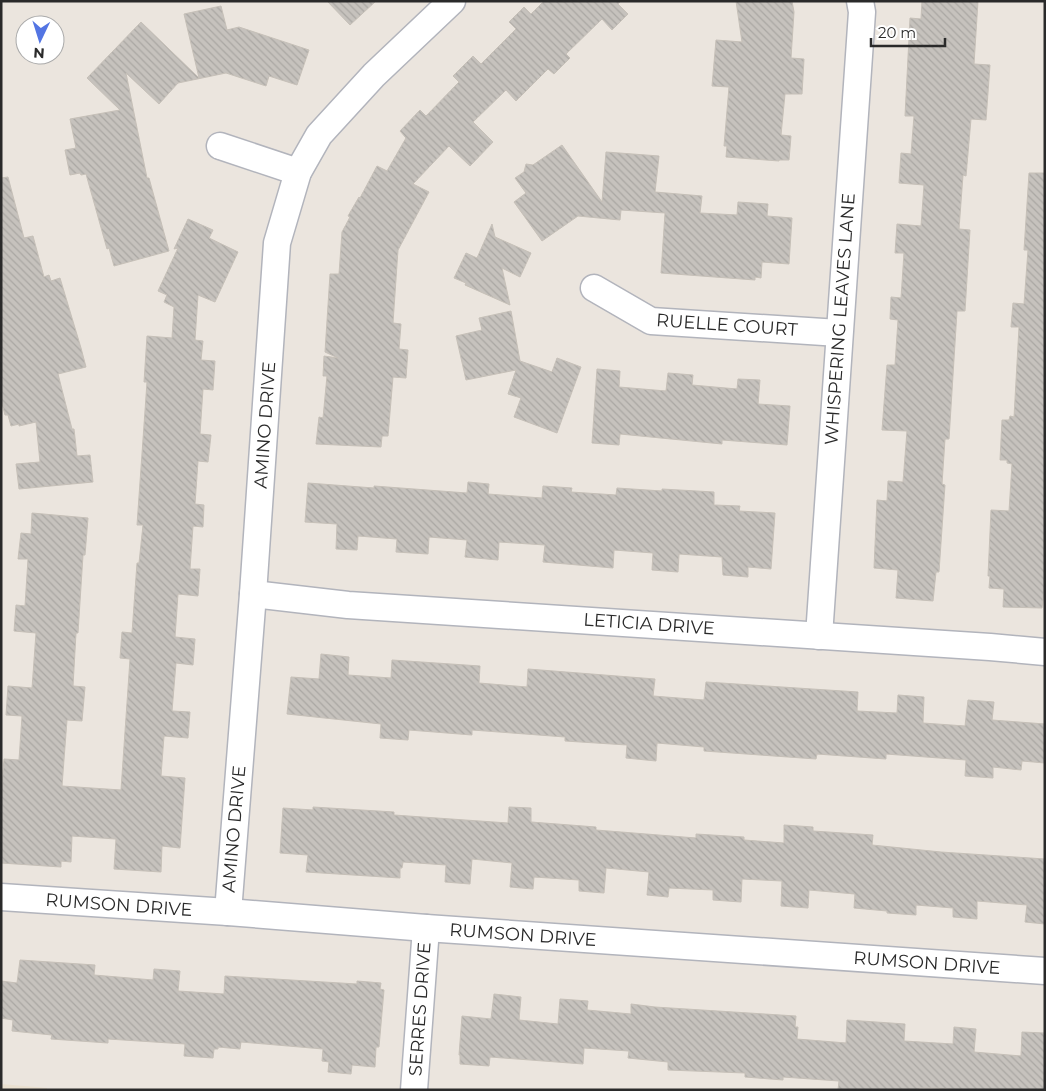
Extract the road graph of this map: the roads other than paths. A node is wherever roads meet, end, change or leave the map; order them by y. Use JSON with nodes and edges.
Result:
{"nodes":[{"id":1,"x":452,"y":1,"type":"edge"},
{"id":2,"x":860,"y":1,"type":"edge"},
{"id":3,"x":220,"y":146,"type":"dead end"},
{"id":4,"x":298,"y":172,"type":"junction"},
{"id":5,"x":594,"y":288,"type":"dead end"},
{"id":6,"x":839,"y":333,"type":"junction"},
{"id":7,"x":253,"y":594,"type":"junction"},
{"id":8,"x":819,"y":636,"type":"junction"},
{"id":9,"x":1045,"y":652,"type":"edge"},
{"id":10,"x":1,"y":897,"type":"edge"},
{"id":11,"x":228,"y":912,"type":"junction"},
{"id":12,"x":426,"y":928,"type":"junction"},
{"id":13,"x":1045,"y":971,"type":"edge"},
{"id":14,"x":414,"y":1090,"type":"edge"}],
"edges":[{"from":1,"to":4,"type":"street","name":"AMINO DRIVE"},
{"from":2,"to":6,"type":"street","name":"WHISPERING LEAVES LANE"},
{"from":3,"to":4,"type":"street"},
{"from":4,"to":7,"type":"street","name":"AMINO DRIVE"},
{"from":5,"to":6,"type":"street","name":"RUELLE COURT"},
{"from":6,"to":8,"type":"street","name":"WHISPERING LEAVES LANE"},
{"from":7,"to":8,"type":"street","name":"LETICIA DRIVE"},
{"from":7,"to":11,"type":"street","name":"AMINO DRIVE"},
{"from":8,"to":9,"type":"street","name":"LETICIA DRIVE"},
{"from":10,"to":11,"type":"street","name":"RUMSON DRIVE"},
{"from":11,"to":12,"type":"street","name":"RUMSON DRIVE"},
{"from":12,"to":13,"type":"street","name":"RUMSON DRIVE"},
{"from":12,"to":14,"type":"street","name":"SERRES DRIVE"}]}
